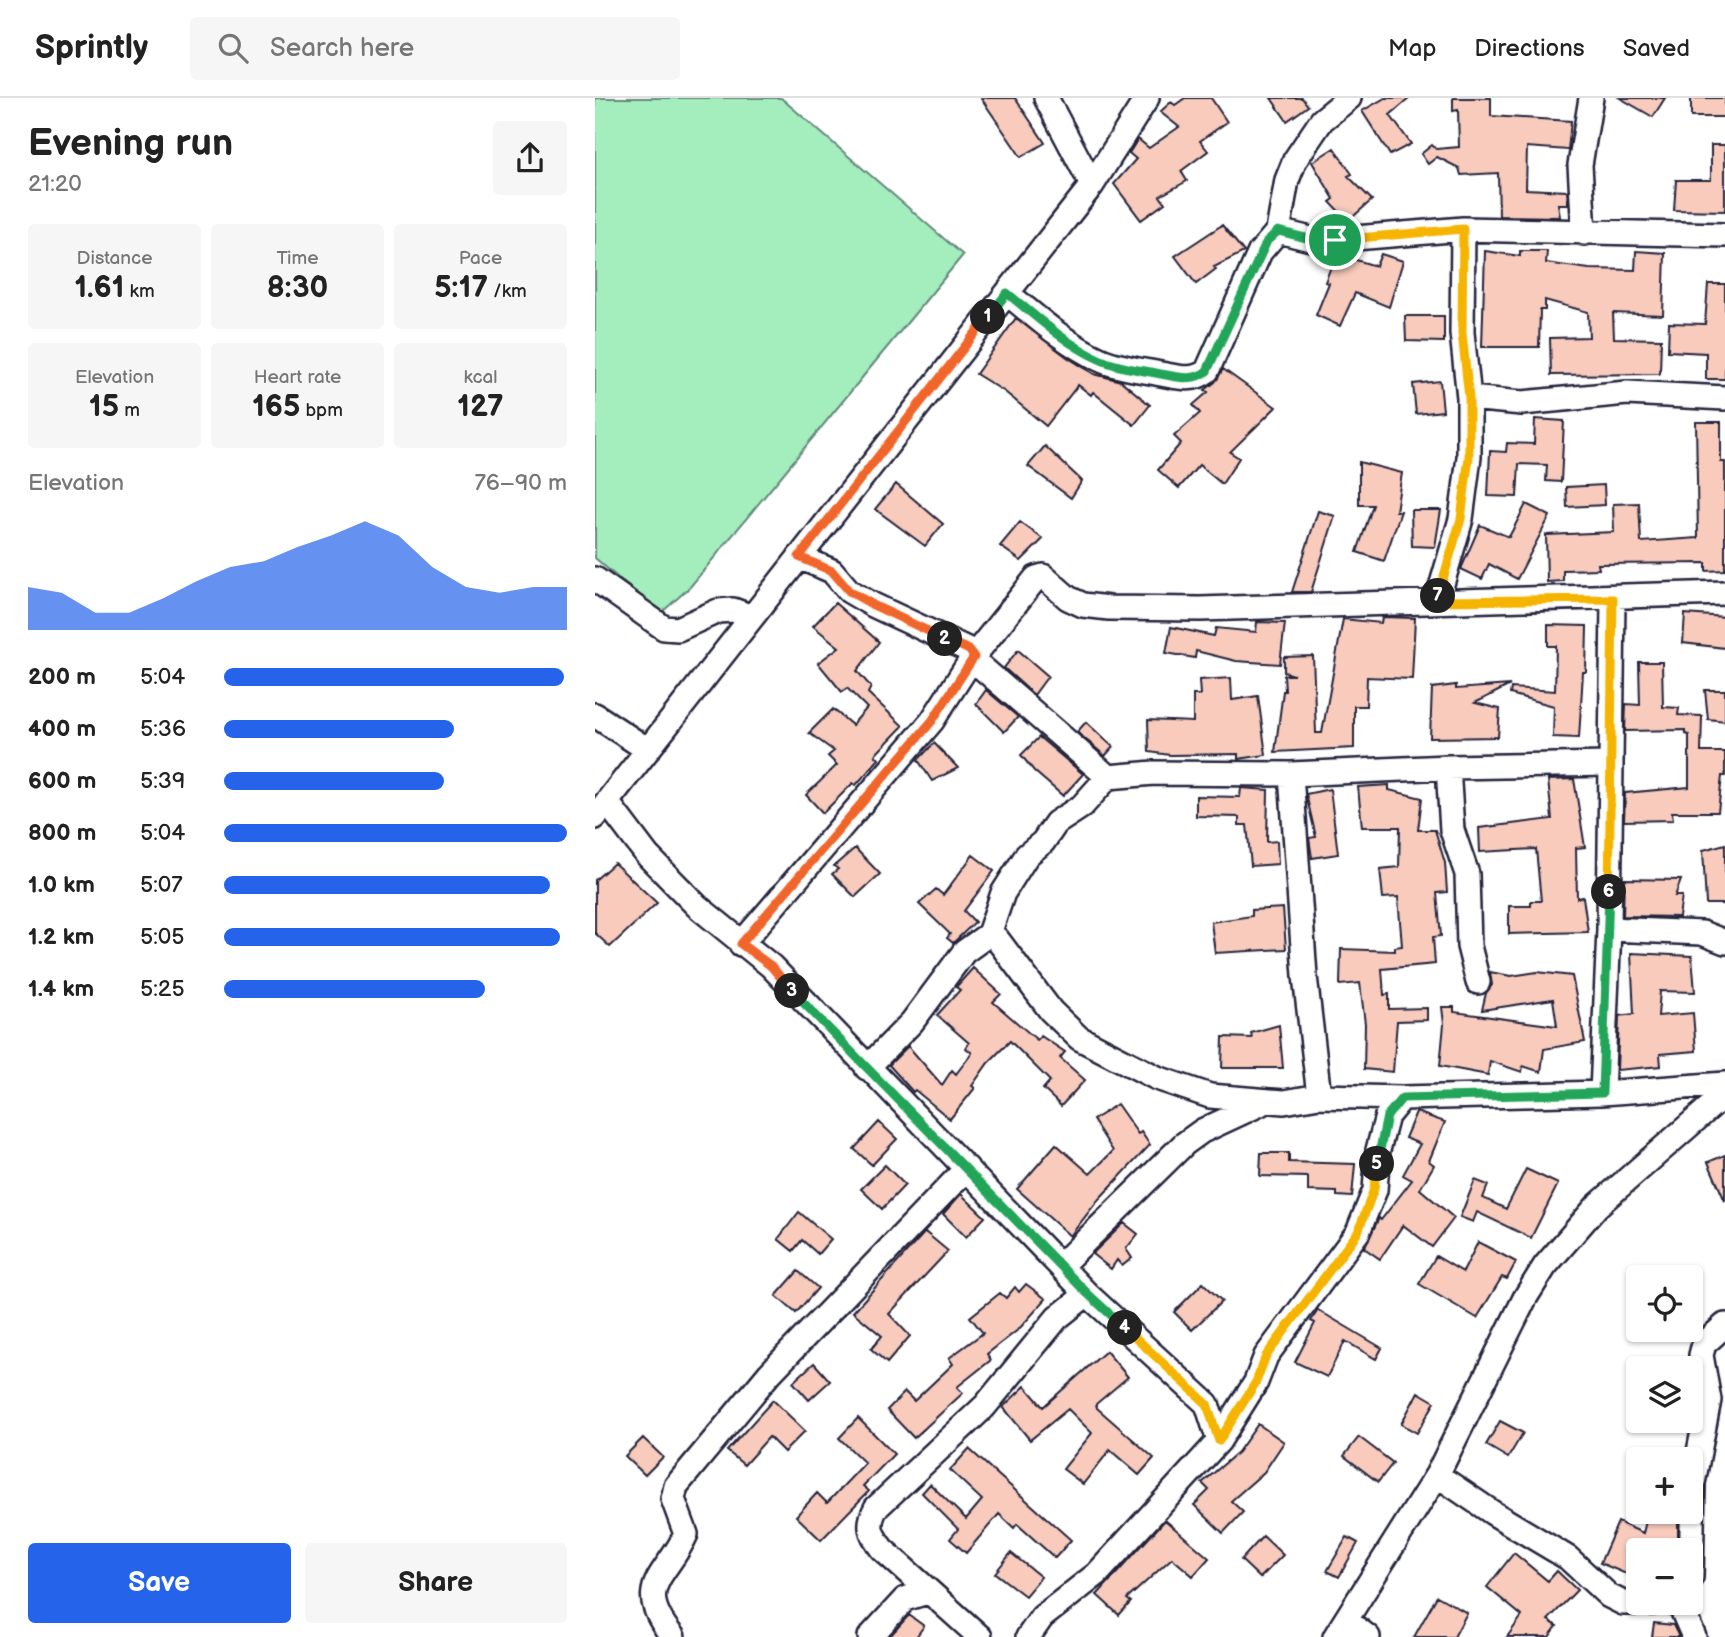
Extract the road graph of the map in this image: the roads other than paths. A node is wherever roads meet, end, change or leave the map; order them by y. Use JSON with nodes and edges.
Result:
{"nodes":[{"id":1,"x":1046,"y":98,"type":"edge"},
{"id":2,"x":1147,"y":98,"type":"edge"},
{"id":3,"x":1349,"y":98,"type":"edge"},
{"id":4,"x":1591,"y":98,"type":"edge"},
{"id":5,"x":1092,"y":185,"type":"junction"},
{"id":6,"x":1463,"y":229,"type":"junction"},
{"id":7,"x":1278,"y":231,"type":"junction"},
{"id":8,"x":1584,"y":233,"type":"junction"},
{"id":9,"x":1725,"y":235,"type":"edge"},
{"id":10,"x":1007,"y":293,"type":"junction"},
{"id":11,"x":1469,"y":398,"type":"junction"},
{"id":12,"x":1725,"y":398,"type":"edge"},
{"id":13,"x":799,"y":557,"type":"junction"},
{"id":14,"x":595,"y":579,"type":"edge"},
{"id":15,"x":1725,"y":593,"type":"edge"},
{"id":16,"x":1613,"y":599,"type":"junction"},
{"id":17,"x":1437,"y":601,"type":"junction"},
{"id":18,"x":752,"y":617,"type":"junction"},
{"id":19,"x":973,"y":658,"type":"junction"},
{"id":20,"x":595,"y":715,"type":"edge"},
{"id":21,"x":648,"y":750,"type":"junction"},
{"id":22,"x":1609,"y":764,"type":"junction"},
{"id":23,"x":1448,"y":767,"type":"junction"},
{"id":24,"x":1291,"y":774,"type":"junction"},
{"id":25,"x":1108,"y":778,"type":"junction"},
{"id":26,"x":601,"y":810,"type":"edge"},
{"id":27,"x":1609,"y":929,"type":"junction"},
{"id":28,"x":989,"y":934,"type":"junction"},
{"id":29,"x":1725,"y":942,"type":"edge"},
{"id":30,"x":741,"y":944,"type":"junction"},
{"id":31,"x":1478,"y":982,"type":"dead end"},
{"id":32,"x":867,"y":1068,"type":"junction"},
{"id":33,"x":1725,"y":1084,"type":"edge"},
{"id":34,"x":1602,"y":1093,"type":"junction"},
{"id":35,"x":1725,"y":1094,"type":"edge"},
{"id":36,"x":1319,"y":1096,"type":"junction"},
{"id":37,"x":1402,"y":1098,"type":"junction"},
{"id":38,"x":1263,"y":1103,"type":"junction"},
{"id":39,"x":967,"y":1168,"type":"junction"},
{"id":40,"x":1060,"y":1266,"type":"junction"},
{"id":41,"x":1087,"y":1293,"type":"junction"},
{"id":42,"x":1725,"y":1325,"type":"edge"},
{"id":43,"x":1219,"y":1441,"type":"junction"},
{"id":44,"x":1437,"y":1475,"type":"junction"},
{"id":45,"x":1692,"y":1538,"type":"edge"},
{"id":46,"x":927,"y":1592,"type":"junction"},
{"id":47,"x":1626,"y":1603,"type":"edge"},
{"id":48,"x":1683,"y":1615,"type":"edge"},
{"id":49,"x":1340,"y":1628,"type":"edge"},
{"id":50,"x":673,"y":1637,"type":"edge"},
{"id":51,"x":870,"y":1637,"type":"edge"},
{"id":52,"x":980,"y":1637,"type":"edge"},
{"id":53,"x":1028,"y":1637,"type":"edge"},
{"id":54,"x":1368,"y":1637,"type":"edge"},
{"id":55,"x":1694,"y":1637,"type":"edge"}],
"edges":[{"from":1,"to":5,"type":"street"},
{"from":2,"to":5,"type":"street"},
{"from":3,"to":7,"type":"street"},
{"from":4,"to":8,"type":"street"},
{"from":5,"to":10,"type":"street"},
{"from":6,"to":7,"type":"street"},
{"from":6,"to":8,"type":"street"},
{"from":6,"to":11,"type":"street"},
{"from":7,"to":10,"type":"street"},
{"from":8,"to":9,"type":"street"},
{"from":10,"to":13,"type":"street"},
{"from":11,"to":12,"type":"street"},
{"from":11,"to":17,"type":"street"},
{"from":13,"to":18,"type":"street"},
{"from":13,"to":19,"type":"street"},
{"from":14,"to":18,"type":"street"},
{"from":15,"to":16,"type":"street"},
{"from":16,"to":17,"type":"street"},
{"from":16,"to":22,"type":"street"},
{"from":17,"to":19,"type":"street"},
{"from":18,"to":21,"type":"street"},
{"from":19,"to":25,"type":"street"},
{"from":19,"to":30,"type":"street"},
{"from":20,"to":21,"type":"street"},
{"from":21,"to":26,"type":"street"},
{"from":22,"to":23,"type":"street"},
{"from":22,"to":27,"type":"street"},
{"from":23,"to":24,"type":"street"},
{"from":23,"to":31,"type":"street"},
{"from":24,"to":25,"type":"street"},
{"from":24,"to":36,"type":"street"},
{"from":25,"to":28,"type":"street"},
{"from":26,"to":30,"type":"street"},
{"from":27,"to":29,"type":"street"},
{"from":27,"to":34,"type":"street"},
{"from":28,"to":32,"type":"street"},
{"from":28,"to":38,"type":"street"},
{"from":30,"to":32,"type":"street"},
{"from":32,"to":39,"type":"street"},
{"from":33,"to":34,"type":"street"},
{"from":34,"to":37,"type":"street"},
{"from":35,"to":44,"type":"street"},
{"from":36,"to":37,"type":"street"},
{"from":36,"to":38,"type":"street"},
{"from":37,"to":43,"type":"street"},
{"from":38,"to":40,"type":"street"},
{"from":39,"to":40,"type":"street"},
{"from":39,"to":50,"type":"street"},
{"from":40,"to":41,"type":"street"},
{"from":41,"to":43,"type":"street"},
{"from":41,"to":46,"type":"street"},
{"from":42,"to":45,"type":"street"},
{"from":43,"to":53,"type":"street"},
{"from":44,"to":47,"type":"street"},
{"from":44,"to":49,"type":"street"},
{"from":46,"to":51,"type":"street"},
{"from":46,"to":52,"type":"street"},
{"from":48,"to":55,"type":"street"},
{"from":49,"to":54,"type":"street"}]}
